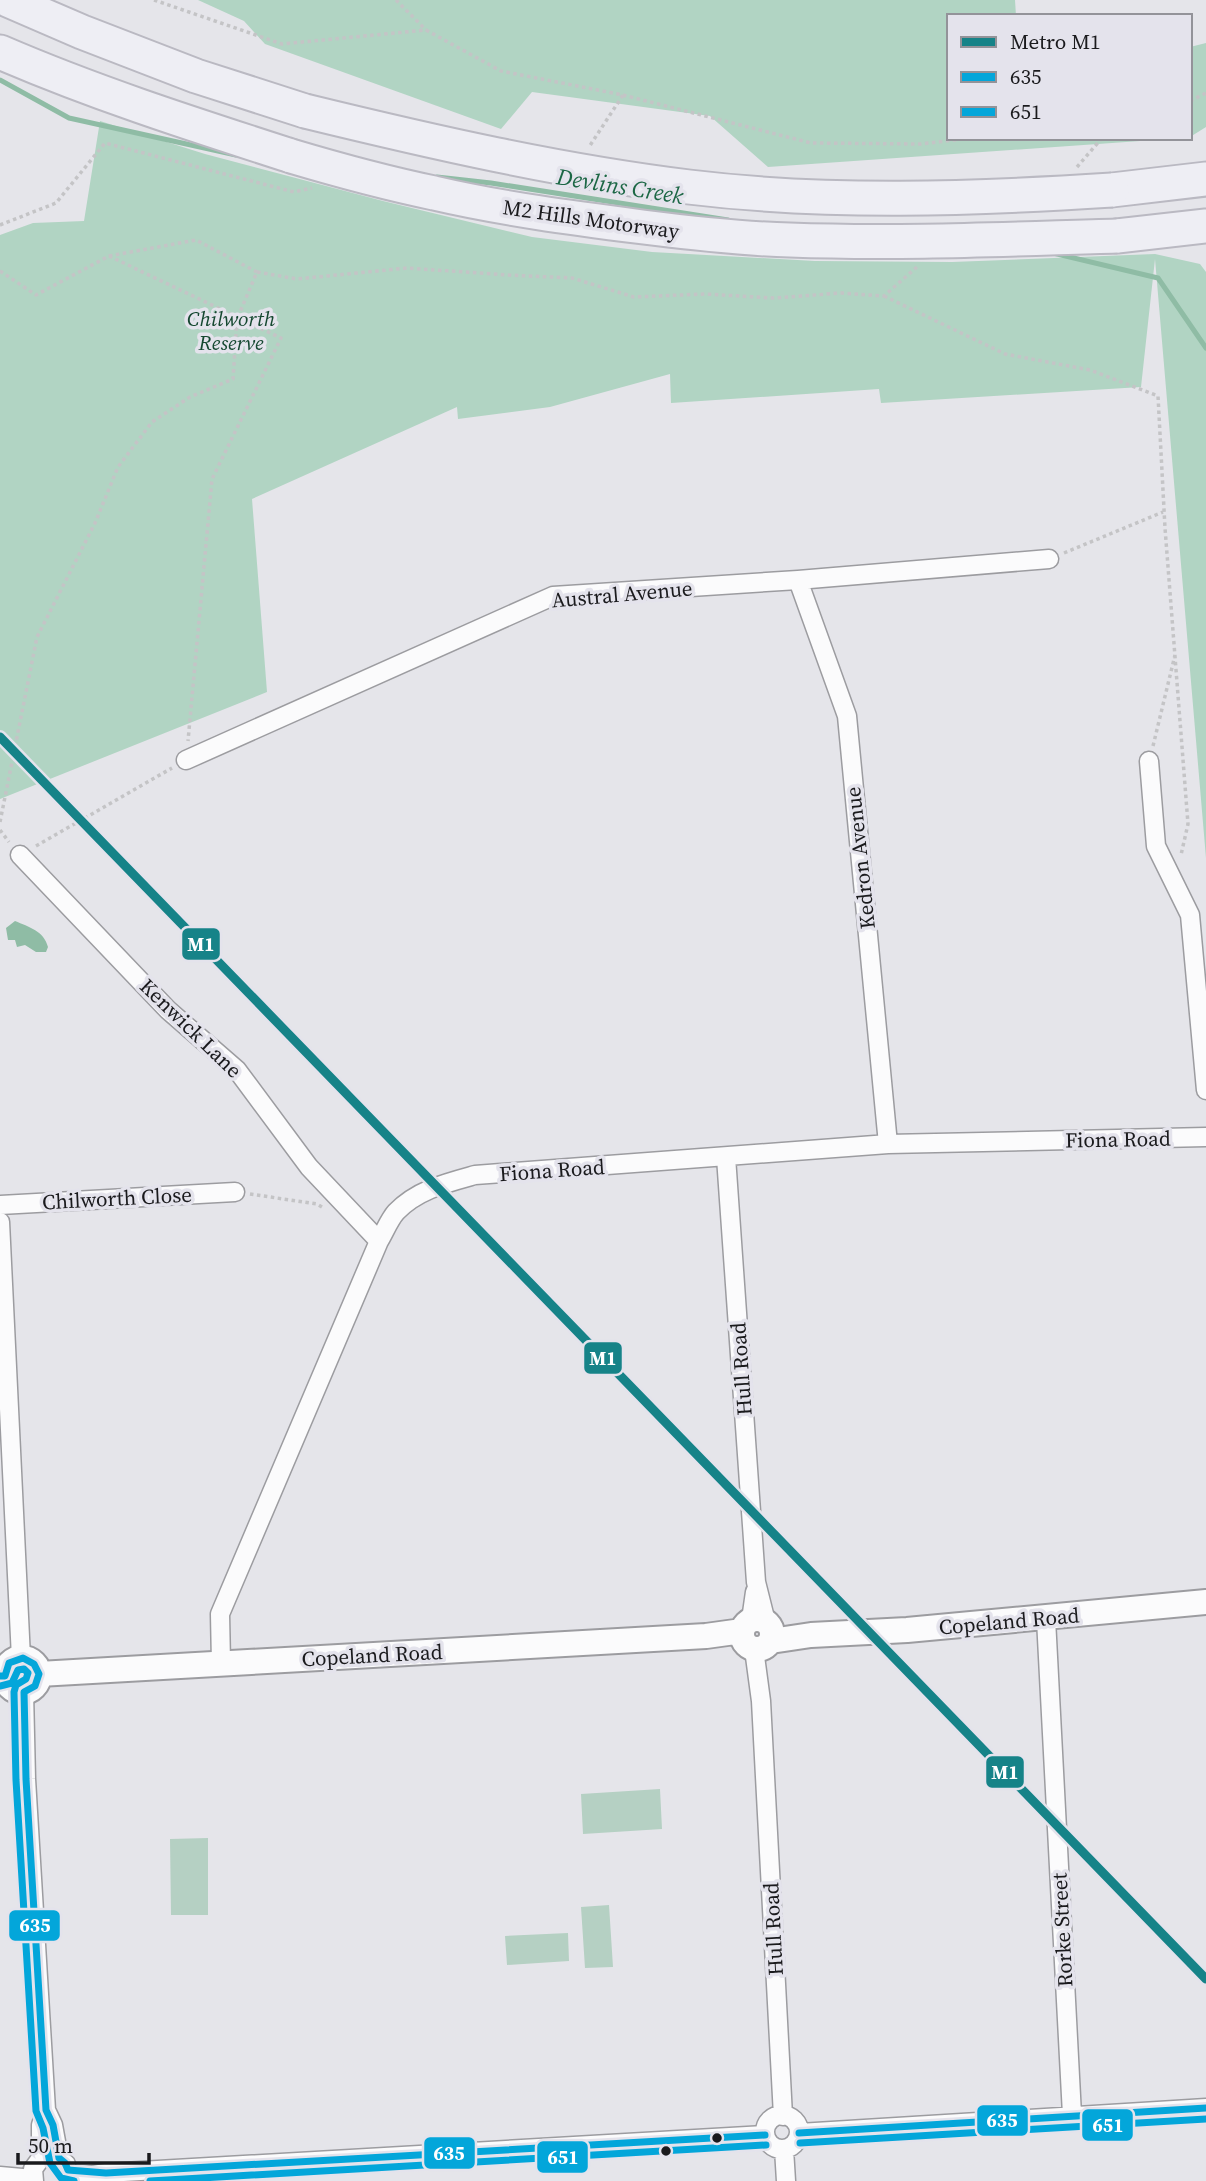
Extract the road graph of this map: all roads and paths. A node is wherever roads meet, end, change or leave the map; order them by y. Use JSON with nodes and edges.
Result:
{"nodes":[{"id":1,"x":8,"y":0,"type":"edge"},
{"id":2,"x":396,"y":0,"type":"edge"},
{"id":3,"x":426,"y":30,"type":"dead end"},
{"id":4,"x":0,"y":52,"type":"edge"},
{"id":5,"x":623,"y":95,"type":"dead end"},
{"id":6,"x":954,"y":140,"type":"edge"},
{"id":7,"x":1100,"y":140,"type":"edge"},
{"id":8,"x":1072,"y":173,"type":"dead end"},
{"id":9,"x":1206,"y":179,"type":"edge"},
{"id":10,"x":1206,"y":226,"type":"edge"},
{"id":11,"x":109,"y":256,"type":"junction"},
{"id":12,"x":921,"y":262,"type":"dead end"},
{"id":13,"x":0,"y":271,"type":"edge"},
{"id":14,"x":257,"y":272,"type":"junction"},
{"id":15,"x":884,"y":296,"type":"junction"},
{"id":16,"x":237,"y":319,"type":"junction"},
{"id":17,"x":1164,"y":511,"type":"junction"},
{"id":18,"x":1049,"y":559,"type":"joint"},
{"id":19,"x":798,"y":580,"type":"junction"},
{"id":20,"x":1176,"y":649,"type":"junction"},
{"id":21,"x":186,"y":760,"type":"junction"},
{"id":22,"x":1149,"y":761,"type":"joint"},
{"id":23,"x":0,"y":822,"type":"edge"},
{"id":24,"x":20,"y":855,"type":"joint"},
{"id":25,"x":1174,"y":881,"type":"junction"},
{"id":26,"x":1206,"y":1090,"type":"edge"},
{"id":27,"x":1206,"y":1137,"type":"edge"},
{"id":28,"x":888,"y":1144,"type":"junction"},
{"id":29,"x":726,"y":1157,"type":"junction"},
{"id":30,"x":234,"y":1192,"type":"joint"},
{"id":31,"x":0,"y":1205,"type":"edge"},
{"id":32,"x":329,"y":1210,"type":"dead end"},
{"id":33,"x":0,"y":1222,"type":"edge"},
{"id":34,"x":379,"y":1241,"type":"junction"},
{"id":35,"x":1206,"y":1602,"type":"edge"},
{"id":36,"x":1046,"y":1619,"type":"junction"},
{"id":37,"x":758,"y":1635,"type":"junction"},
{"id":38,"x":221,"y":1663,"type":"junction"},
{"id":39,"x":8,"y":1670,"type":"edge"},
{"id":40,"x":31,"y":1683,"type":"junction"},
{"id":41,"x":1206,"y":2108,"type":"edge"},
{"id":42,"x":46,"y":2110,"type":"junction"},
{"id":43,"x":1072,"y":2115,"type":"junction"},
{"id":44,"x":783,"y":2116,"type":"junction"},
{"id":45,"x":799,"y":2133,"type":"junction"},
{"id":46,"x":765,"y":2135,"type":"junction"},
{"id":47,"x":784,"y":2149,"type":"junction"},
{"id":48,"x":35,"y":2172,"type":"edge"},
{"id":49,"x":65,"y":2172,"type":"edge"},
{"id":50,"x":2,"y":2176,"type":"edge"},
{"id":51,"x":786,"y":2181,"type":"edge"}],
"edges":[{"from":1,"to":9,"type":"highway","bridge":true},
{"from":2,"to":3,"type":"path"},
{"from":4,"to":10,"type":"highway","name":"M2 Hills Motorway","bridge":true},
{"from":5,"to":6,"type":"path"},
{"from":7,"to":8,"type":"path"},
{"from":11,"to":13,"type":"path"},
{"from":11,"to":14,"type":"path"},
{"from":11,"to":16,"type":"path"},
{"from":12,"to":15,"type":"path"},
{"from":14,"to":15,"type":"path"},
{"from":14,"to":16,"type":"path"},
{"from":15,"to":17,"type":"path"},
{"from":16,"to":21,"type":"path"},
{"from":16,"to":23,"type":"path"},
{"from":17,"to":18,"type":"path"},
{"from":17,"to":20,"type":"path"},
{"from":18,"to":19,"type":"street","name":"Austral Avenue"},
{"from":19,"to":21,"type":"street","name":"Austral Avenue"},
{"from":19,"to":28,"type":"street","name":"Kedron Avenue"},
{"from":20,"to":22,"type":"path"},
{"from":20,"to":25,"type":"path"},
{"from":21,"to":24,"type":"path"},
{"from":22,"to":25,"type":"street"},
{"from":24,"to":34,"type":"street","name":"Kenwick Lane"},
{"from":25,"to":26,"type":"street"},
{"from":27,"to":28,"type":"street","name":"Fiona Road"},
{"from":28,"to":29,"type":"street","name":"Fiona Road"},
{"from":29,"to":34,"type":"street","name":"Fiona Road"},
{"from":29,"to":37,"type":"street","name":"Hull Road"},
{"from":30,"to":31,"type":"street","name":"Chilworth Close"},
{"from":30,"to":32,"type":"path"},
{"from":33,"to":39,"type":"street"},
{"from":34,"to":38,"type":"street","name":"Fiona Road"},
{"from":35,"to":36,"type":"main road","name":"Copeland Road"},
{"from":36,"to":37,"type":"main road","name":"Copeland Road"},
{"from":36,"to":43,"type":"street","name":"Rorke Street"},
{"from":37,"to":38,"type":"main road","name":"Copeland Road"},
{"from":37,"to":44,"type":"street","name":"Hull Road"},
{"from":38,"to":40,"type":"main road","name":"Copeland Road"},
{"from":39,"to":40,"type":"main road"},
{"from":40,"to":42,"type":"street"},
{"from":41,"to":43,"type":"street"},
{"from":42,"to":48,"type":"street"},
{"from":42,"to":49,"type":"street"},
{"from":43,"to":45,"type":"street"},
{"from":44,"to":45,"type":"street"},
{"from":44,"to":46,"type":"street"},
{"from":45,"to":47,"type":"street"},
{"from":46,"to":47,"type":"street"},
{"from":46,"to":49,"type":"street"},
{"from":47,"to":51,"type":"street"},
{"from":48,"to":49,"type":"street"},
{"from":48,"to":50,"type":"street"}]}
